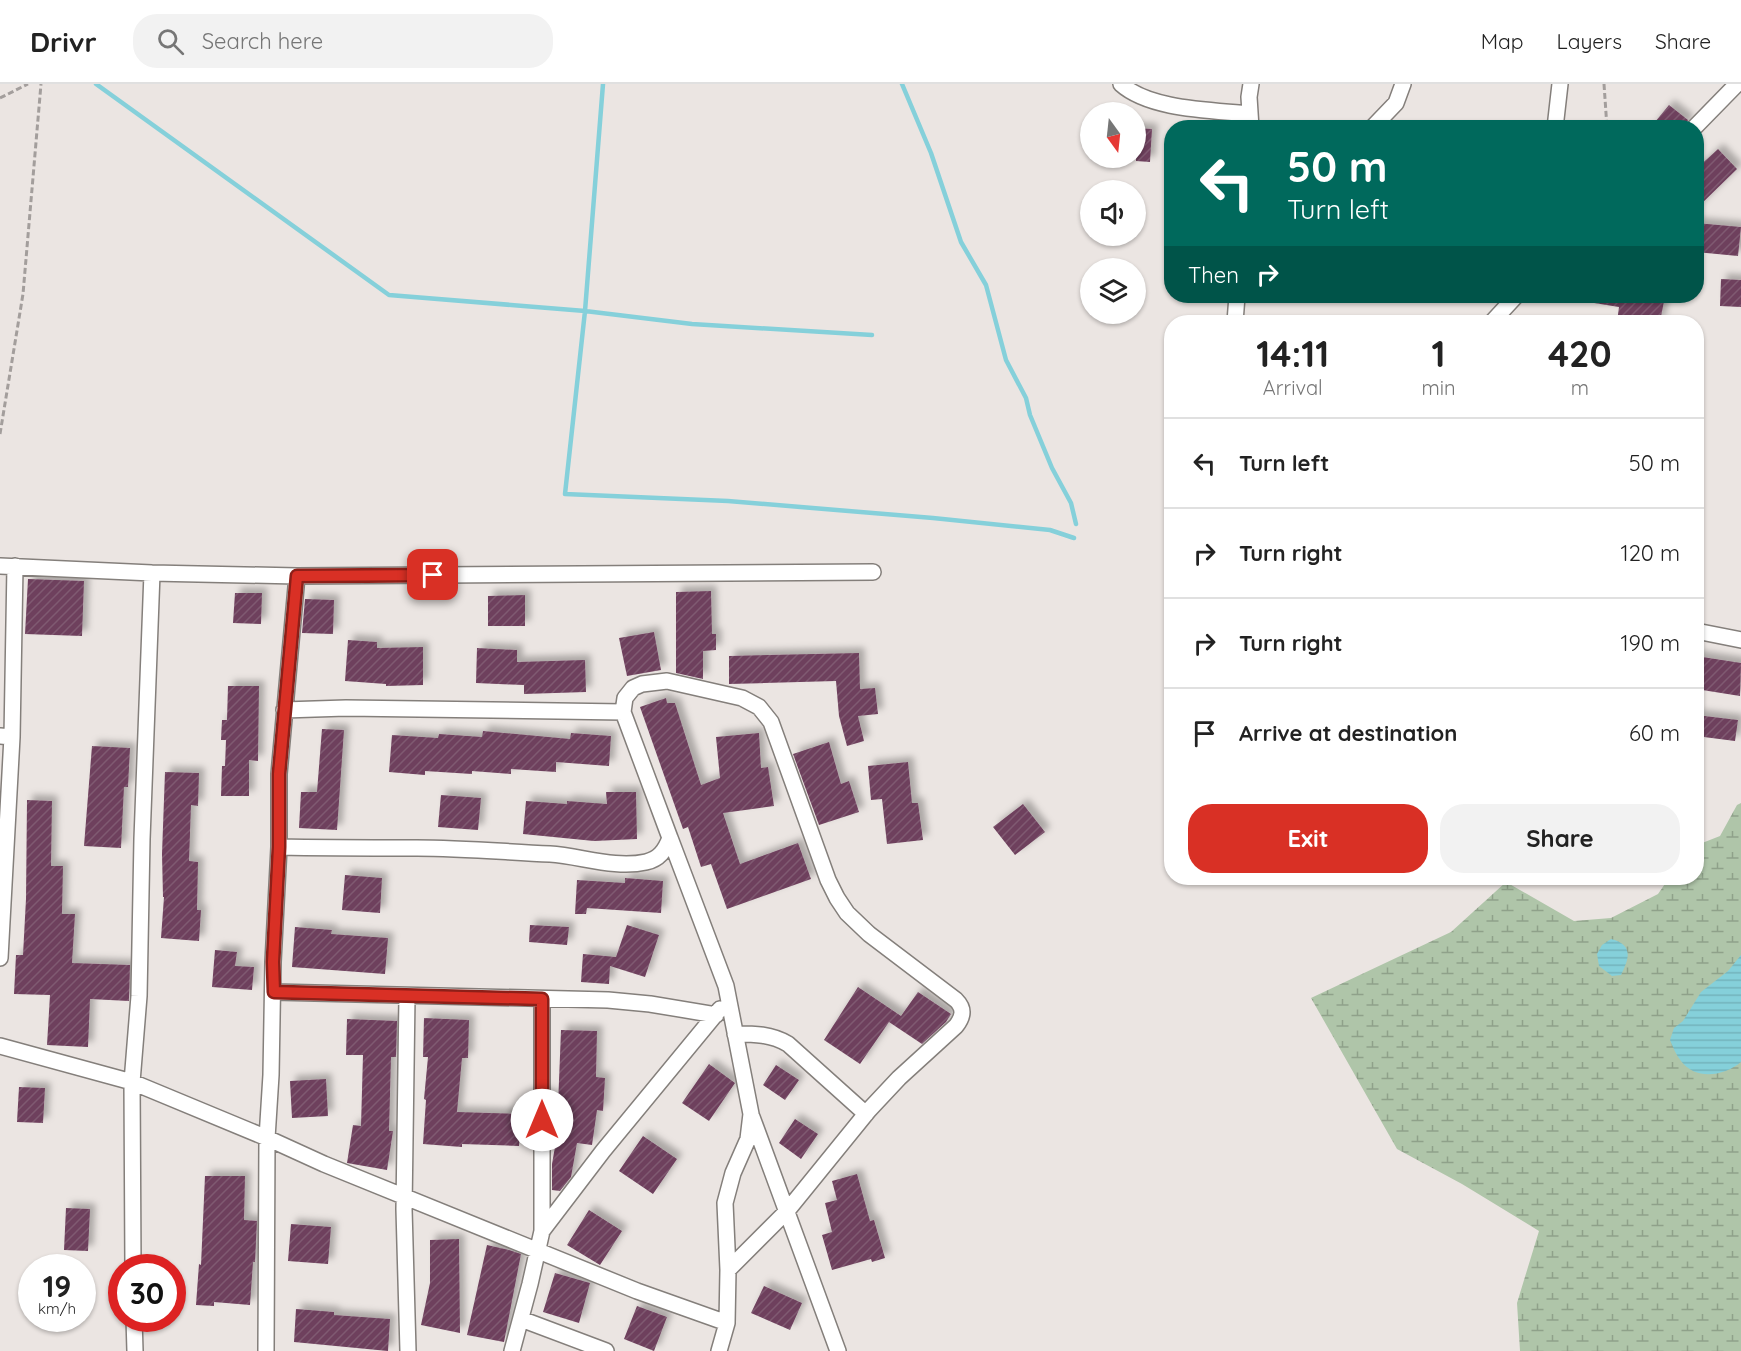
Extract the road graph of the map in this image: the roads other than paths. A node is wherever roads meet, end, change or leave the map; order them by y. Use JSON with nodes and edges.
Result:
{"nodes":[{"id":1,"x":1121,"y":84,"type":"edge"},
{"id":2,"x":1251,"y":84,"type":"edge"},
{"id":3,"x":1403,"y":84,"type":"edge"},
{"id":4,"x":1560,"y":84,"type":"edge"},
{"id":5,"x":1737,"y":84,"type":"edge"},
{"id":6,"x":1246,"y":120,"type":"edge"},
{"id":7,"x":1251,"y":120,"type":"edge"},
{"id":8,"x":1380,"y":120,"type":"edge"},
{"id":9,"x":1556,"y":120,"type":"edge"},
{"id":10,"x":1702,"y":120,"type":"edge"},
{"id":11,"x":1510,"y":303,"type":"edge"},
{"id":12,"x":1498,"y":315,"type":"edge"},
{"id":13,"x":7,"y":566,"type":"edge"},
{"id":14,"x":873,"y":572,"type":"dead end"},
{"id":15,"x":152,"y":573,"type":"junction"},
{"id":16,"x":297,"y":576,"type":"junction"},
{"id":17,"x":1704,"y":633,"type":"edge"},
{"id":18,"x":1741,"y":640,"type":"edge"},
{"id":19,"x":284,"y":710,"type":"junction"},
{"id":20,"x":623,"y":711,"type":"junction"},
{"id":21,"x":6,"y":736,"type":"edge"},
{"id":22,"x":670,"y":838,"type":"junction"},
{"id":23,"x":279,"y":847,"type":"junction"},
{"id":24,"x":0,"y":958,"type":"edge"},
{"id":25,"x":274,"y":992,"type":"junction"},
{"id":26,"x":407,"y":996,"type":"junction"},
{"id":27,"x":542,"y":999,"type":"junction"},
{"id":28,"x":729,"y":999,"type":"junction"},
{"id":29,"x":716,"y":1015,"type":"junction"},
{"id":30,"x":735,"y":1034,"type":"junction"},
{"id":31,"x":0,"y":1046,"type":"edge"},
{"id":32,"x":132,"y":1082,"type":"junction"},
{"id":33,"x":751,"y":1114,"type":"junction"},
{"id":34,"x":866,"y":1114,"type":"junction"},
{"id":35,"x":267,"y":1138,"type":"junction"},
{"id":36,"x":405,"y":1196,"type":"junction"},
{"id":37,"x":787,"y":1211,"type":"junction"},
{"id":38,"x":542,"y":1231,"type":"junction"},
{"id":39,"x":536,"y":1249,"type":"junction"},
{"id":40,"x":134,"y":1254,"type":"edge"},
{"id":41,"x":728,"y":1270,"type":"junction"},
{"id":42,"x":521,"y":1319,"type":"junction"},
{"id":43,"x":727,"y":1323,"type":"junction"},
{"id":44,"x":134,"y":1332,"type":"edge"},
{"id":45,"x":135,"y":1351,"type":"edge"},
{"id":46,"x":266,"y":1351,"type":"edge"},
{"id":47,"x":408,"y":1351,"type":"edge"},
{"id":48,"x":512,"y":1351,"type":"edge"},
{"id":49,"x":606,"y":1351,"type":"edge"},
{"id":50,"x":719,"y":1351,"type":"edge"},
{"id":51,"x":838,"y":1351,"type":"edge"}],
"edges":[{"from":1,"to":6,"type":"street"},
{"from":2,"to":7,"type":"street"},
{"from":3,"to":8,"type":"street"},
{"from":4,"to":9,"type":"street"},
{"from":5,"to":10,"type":"street"},
{"from":11,"to":12,"type":"street"},
{"from":13,"to":15,"type":"street"},
{"from":13,"to":21,"type":"street"},
{"from":14,"to":16,"type":"street"},
{"from":15,"to":16,"type":"street"},
{"from":15,"to":32,"type":"street"},
{"from":16,"to":19,"type":"street"},
{"from":17,"to":18,"type":"street"},
{"from":19,"to":20,"type":"street"},
{"from":19,"to":23,"type":"street"},
{"from":20,"to":22,"type":"street"},
{"from":20,"to":34,"type":"street"},
{"from":21,"to":24,"type":"street"},
{"from":22,"to":23,"type":"street"},
{"from":22,"to":28,"type":"street"},
{"from":23,"to":25,"type":"street"},
{"from":25,"to":26,"type":"street"},
{"from":25,"to":35,"type":"street"},
{"from":26,"to":27,"type":"street"},
{"from":26,"to":36,"type":"street"},
{"from":27,"to":29,"type":"street"},
{"from":27,"to":38,"type":"street"},
{"from":28,"to":29,"type":"street"},
{"from":28,"to":30,"type":"street"},
{"from":29,"to":38,"type":"street"},
{"from":30,"to":33,"type":"street"},
{"from":30,"to":34,"type":"street"},
{"from":31,"to":32,"type":"street"},
{"from":32,"to":35,"type":"street"},
{"from":32,"to":40,"type":"street"},
{"from":33,"to":37,"type":"street"},
{"from":33,"to":41,"type":"street"},
{"from":34,"to":37,"type":"street"},
{"from":35,"to":36,"type":"street"},
{"from":35,"to":46,"type":"street"},
{"from":36,"to":39,"type":"street"},
{"from":36,"to":47,"type":"street"},
{"from":37,"to":41,"type":"street"},
{"from":37,"to":51,"type":"street"},
{"from":38,"to":39,"type":"street"},
{"from":39,"to":42,"type":"street"},
{"from":39,"to":43,"type":"street"},
{"from":41,"to":43,"type":"street"},
{"from":42,"to":48,"type":"street"},
{"from":42,"to":49,"type":"street"},
{"from":43,"to":50,"type":"street"},
{"from":44,"to":45,"type":"street"}]}
